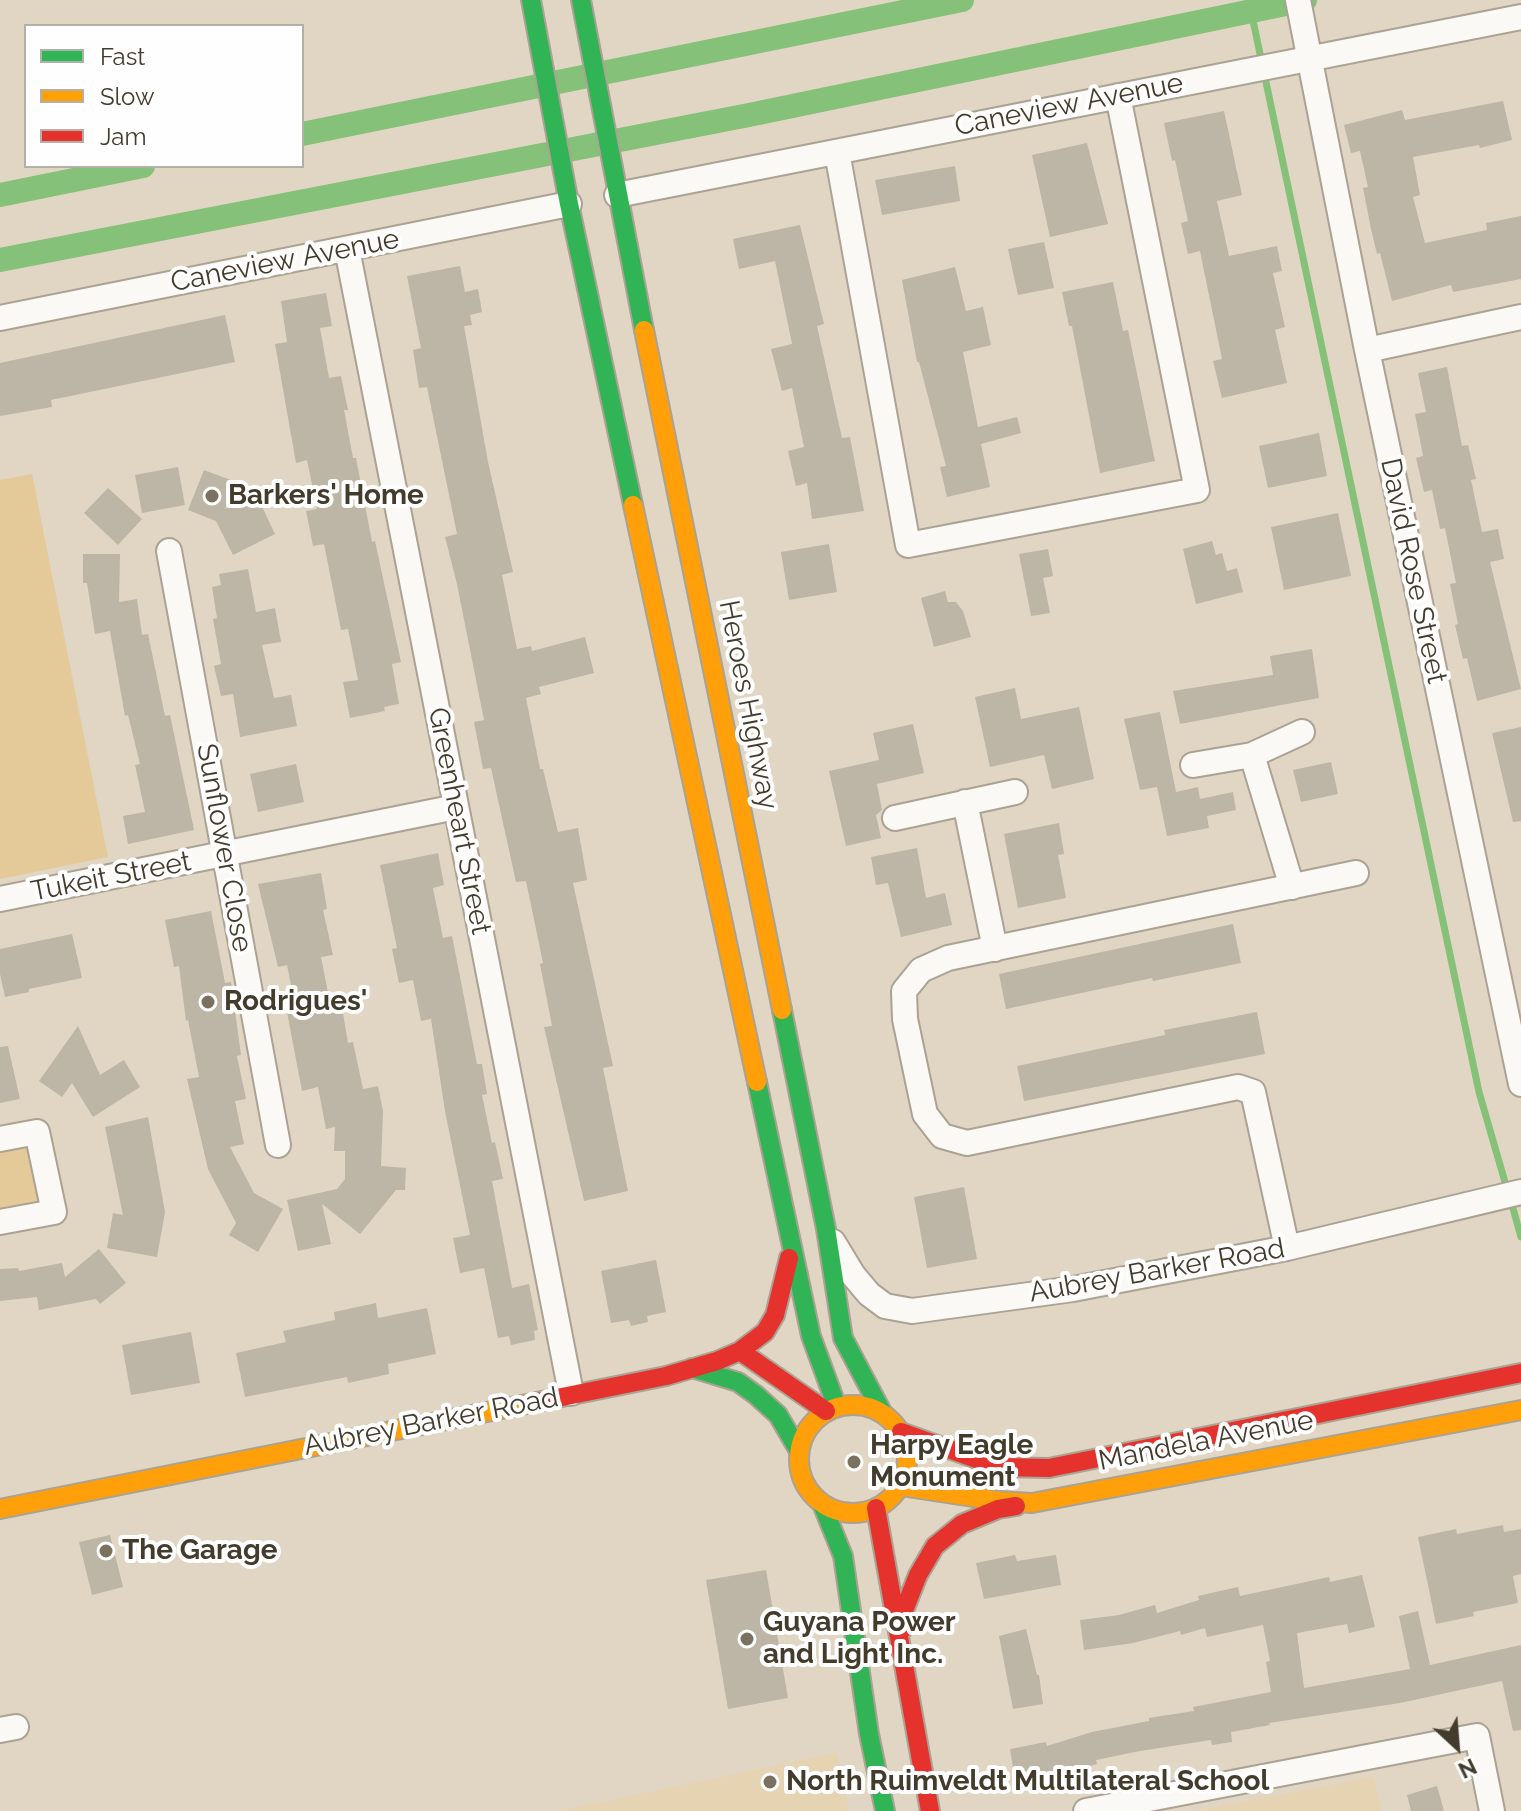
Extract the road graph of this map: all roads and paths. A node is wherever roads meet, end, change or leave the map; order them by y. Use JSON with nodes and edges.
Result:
{"nodes":[{"id":1,"x":531,"y":0,"type":"edge"},
{"id":2,"x":581,"y":0,"type":"edge"},
{"id":3,"x":1298,"y":0,"type":"edge"},
{"id":4,"x":1521,"y":17,"type":"edge"},
{"id":5,"x":1307,"y":55,"type":"junction"},
{"id":6,"x":1118,"y":96,"type":"junction"},
{"id":7,"x":837,"y":152,"type":"junction"},
{"id":8,"x":617,"y":195,"type":"junction"},
{"id":9,"x":569,"y":204,"type":"junction"},
{"id":10,"x":347,"y":249,"type":"junction"},
{"id":11,"x":1521,"y":317,"type":"edge"},
{"id":12,"x":0,"y":318,"type":"edge"},
{"id":13,"x":1367,"y":350,"type":"junction"},
{"id":14,"x":169,"y":551,"type":"dead end"},
{"id":15,"x":1302,"y":732,"type":"dead end"},
{"id":16,"x":1252,"y":755,"type":"junction"},
{"id":17,"x":1193,"y":765,"type":"dead end"},
{"id":18,"x":1015,"y":792,"type":"dead end"},
{"id":19,"x":965,"y":802,"type":"junction"},
{"id":20,"x":456,"y":807,"type":"junction"},
{"id":21,"x":895,"y":818,"type":"dead end"},
{"id":22,"x":225,"y":854,"type":"junction"},
{"id":23,"x":1356,"y":873,"type":"dead end"},
{"id":24,"x":1292,"y":887,"type":"junction"},
{"id":25,"x":0,"y":899,"type":"edge"},
{"id":26,"x":995,"y":949,"type":"junction"},
{"id":27,"x":1521,"y":1084,"type":"edge"},
{"id":28,"x":0,"y":1139,"type":"edge"},
{"id":29,"x":278,"y":1145,"type":"dead end"},
{"id":30,"x":1521,"y":1192,"type":"edge"},
{"id":31,"x":0,"y":1222,"type":"edge"},
{"id":32,"x":826,"y":1229,"type":"junction"},
{"id":33,"x":791,"y":1246,"type":"junction"},
{"id":34,"x":1287,"y":1248,"type":"junction"},
{"id":35,"x":740,"y":1351,"type":"junction"},
{"id":36,"x":692,"y":1368,"type":"junction"},
{"id":37,"x":1521,"y":1373,"type":"edge"},
{"id":38,"x":571,"y":1393,"type":"junction"},
{"id":39,"x":831,"y":1409,"type":"junction"},
{"id":40,"x":1521,"y":1410,"type":"edge"},
{"id":41,"x":882,"y":1412,"type":"junction"},
{"id":42,"x":901,"y":1432,"type":"junction"},
{"id":43,"x":799,"y":1451,"type":"junction"},
{"id":44,"x":901,"y":1486,"type":"junction"},
{"id":45,"x":1032,"y":1503,"type":"junction"},
{"id":46,"x":822,"y":1504,"type":"junction"},
{"id":47,"x":876,"y":1508,"type":"junction"},
{"id":48,"x":0,"y":1509,"type":"edge"},
{"id":49,"x":901,"y":1653,"type":"junction"},
{"id":50,"x":885,"y":1811,"type":"edge"},
{"id":51,"x":930,"y":1811,"type":"edge"},
{"id":52,"x":1086,"y":1811,"type":"edge"},
{"id":53,"x":1492,"y":1811,"type":"edge"}],
"edges":[{"from":1,"to":9,"type":"main road"},
{"from":2,"to":8,"type":"main road","name":"Heroes Highway"},
{"from":3,"to":5,"type":"street","name":"David Rose Street"},
{"from":4,"to":5,"type":"street","name":"Caneview Avenue"},
{"from":5,"to":6,"type":"street","name":"Caneview Avenue"},
{"from":5,"to":13,"type":"street","name":"David Rose Street"},
{"from":6,"to":7,"type":"street","name":"Caneview Avenue"},
{"from":6,"to":7,"type":"street"},
{"from":7,"to":8,"type":"street","name":"Caneview Avenue"},
{"from":8,"to":32,"type":"main road","name":"Heroes Highway"},
{"from":9,"to":10,"type":"street","name":"Caneview Avenue"},
{"from":9,"to":33,"type":"main road"},
{"from":10,"to":12,"type":"street","name":"Caneview Avenue"},
{"from":10,"to":20,"type":"street","name":"Greenheart Street"},
{"from":11,"to":13,"type":"street"},
{"from":13,"to":27,"type":"street","name":"David Rose Street"},
{"from":14,"to":22,"type":"street","name":"Sunflower Close"},
{"from":15,"to":16,"type":"street"},
{"from":16,"to":17,"type":"street"},
{"from":16,"to":24,"type":"street"},
{"from":18,"to":19,"type":"street"},
{"from":19,"to":21,"type":"street"},
{"from":19,"to":26,"type":"street"},
{"from":20,"to":22,"type":"street","name":"Tukeit Street"},
{"from":20,"to":38,"type":"street","name":"Greenheart Street"},
{"from":22,"to":25,"type":"street","name":"Tukeit Street"},
{"from":22,"to":29,"type":"street","name":"Sunflower Close"},
{"from":23,"to":24,"type":"street"},
{"from":24,"to":26,"type":"street"},
{"from":26,"to":34,"type":"street"},
{"from":28,"to":31,"type":"street"},
{"from":30,"to":34,"type":"street","name":"Aubrey Barker Road"},
{"from":32,"to":34,"type":"street","name":"Aubrey Barker Road"},
{"from":32,"to":41,"type":"main road","name":"Heroes Highway"},
{"from":33,"to":35,"type":"main road","name":"Aubrey Barker Road"},
{"from":33,"to":39,"type":"main road"},
{"from":35,"to":36,"type":"main road","name":"Aubrey Barker Road"},
{"from":35,"to":39,"type":"main road"},
{"from":36,"to":38,"type":"main road","name":"Aubrey Barker Road"},
{"from":36,"to":43,"type":"main road"},
{"from":37,"to":42,"type":"main road"},
{"from":38,"to":48,"type":"main road","name":"Aubrey Barker Road"},
{"from":39,"to":41,"type":"main road"},
{"from":39,"to":43,"type":"main road"},
{"from":40,"to":45,"type":"main road","name":"Mandela Avenue"},
{"from":41,"to":42,"type":"main road"},
{"from":42,"to":44,"type":"main road"},
{"from":43,"to":46,"type":"main road"},
{"from":44,"to":45,"type":"main road","name":"Mandela Avenue"},
{"from":44,"to":47,"type":"main road"},
{"from":45,"to":49,"type":"main road"},
{"from":46,"to":47,"type":"main road"},
{"from":46,"to":50,"type":"main road"},
{"from":47,"to":49,"type":"main road"},
{"from":49,"to":51,"type":"main road"},
{"from":52,"to":53,"type":"street"}]}
